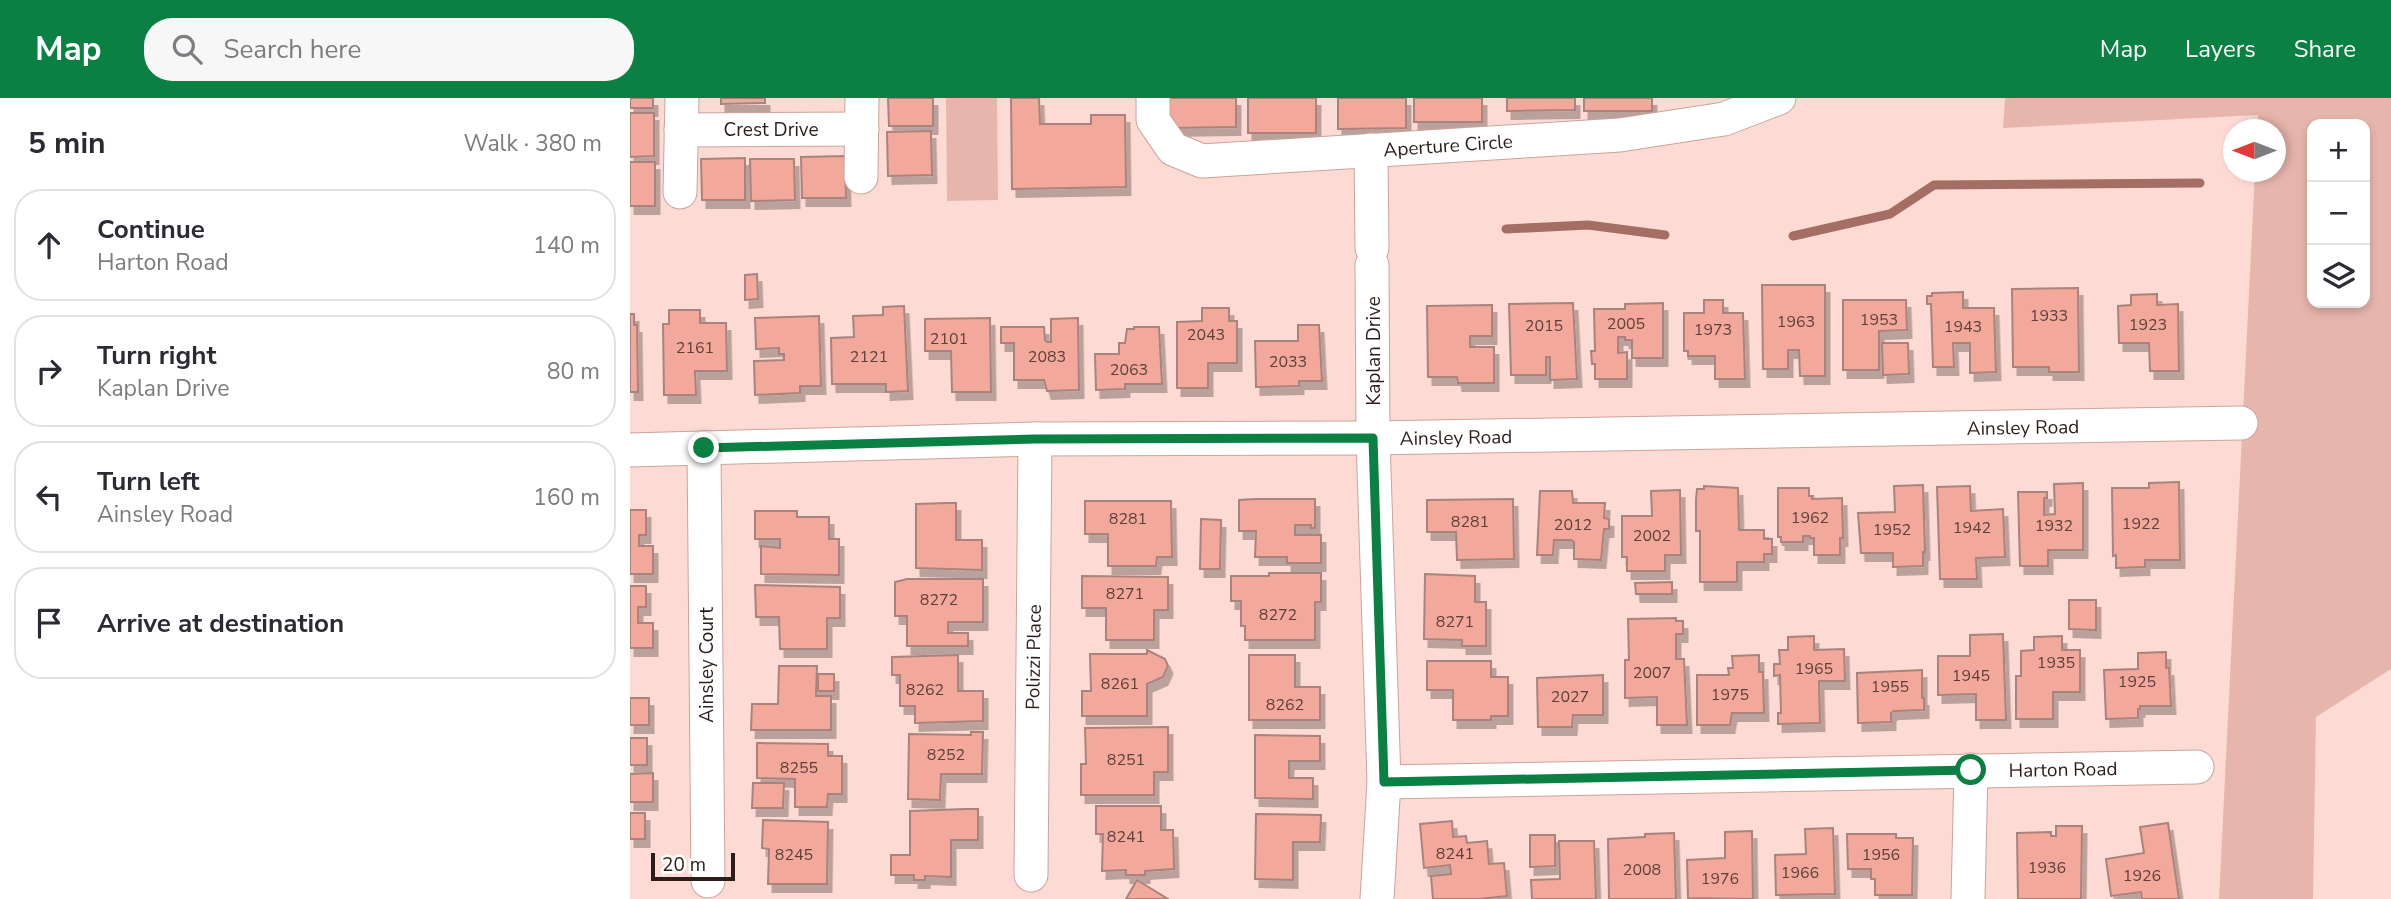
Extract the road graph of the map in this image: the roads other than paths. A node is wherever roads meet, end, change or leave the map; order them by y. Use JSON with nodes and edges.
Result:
{"nodes":[{"id":1,"x":1153,"y":98,"type":"edge"},
{"id":2,"x":1779,"y":98,"type":"edge"},
{"id":3,"x":1667,"y":113,"type":"edge"},
{"id":4,"x":681,"y":114,"type":"edge"},
{"id":5,"x":862,"y":114,"type":"edge"},
{"id":6,"x":1371,"y":150,"type":"junction"},
{"id":7,"x":861,"y":177,"type":"dead end"},
{"id":8,"x":680,"y":192,"type":"dead end"},
{"id":9,"x":2241,"y":424,"type":"dead end"},
{"id":10,"x":1373,"y":438,"type":"junction"},
{"id":11,"x":1035,"y":439,"type":"junction"},
{"id":12,"x":704,"y":448,"type":"junction"},
{"id":13,"x":630,"y":450,"type":"edge"},
{"id":14,"x":2197,"y":767,"type":"dead end"},
{"id":15,"x":1971,"y":770,"type":"junction"},
{"id":16,"x":1384,"y":782,"type":"junction"},
{"id":17,"x":1031,"y":875,"type":"dead end"},
{"id":18,"x":708,"y":881,"type":"dead end"},
{"id":19,"x":1377,"y":899,"type":"edge"},
{"id":20,"x":1968,"y":899,"type":"edge"}],
"edges":[{"from":1,"to":6,"type":"street","name":"Aperture Circle"},
{"from":2,"to":3,"type":"street","name":"Aperture Circle"},
{"from":3,"to":6,"type":"street","name":"Aperture Circle"},
{"from":4,"to":5,"type":"street","name":"Crest Drive"},
{"from":4,"to":8,"type":"street"},
{"from":5,"to":7,"type":"street"},
{"from":6,"to":10,"type":"street","name":"Kaplan Drive"},
{"from":9,"to":10,"type":"street","name":"Ainsley Road"},
{"from":10,"to":11,"type":"street","name":"Ainsley Road"},
{"from":10,"to":16,"type":"street","name":"Kaplan Drive"},
{"from":11,"to":12,"type":"street","name":"Ainsley Road"},
{"from":11,"to":17,"type":"street","name":"Polizzi Place"},
{"from":12,"to":13,"type":"street","name":"Ainsley Road"},
{"from":12,"to":18,"type":"street","name":"Ainsley Court"},
{"from":14,"to":15,"type":"street","name":"Harton Road"},
{"from":15,"to":16,"type":"street","name":"Harton Road"},
{"from":15,"to":20,"type":"street"},
{"from":16,"to":19,"type":"street","name":"Kaplan Drive"}]}
